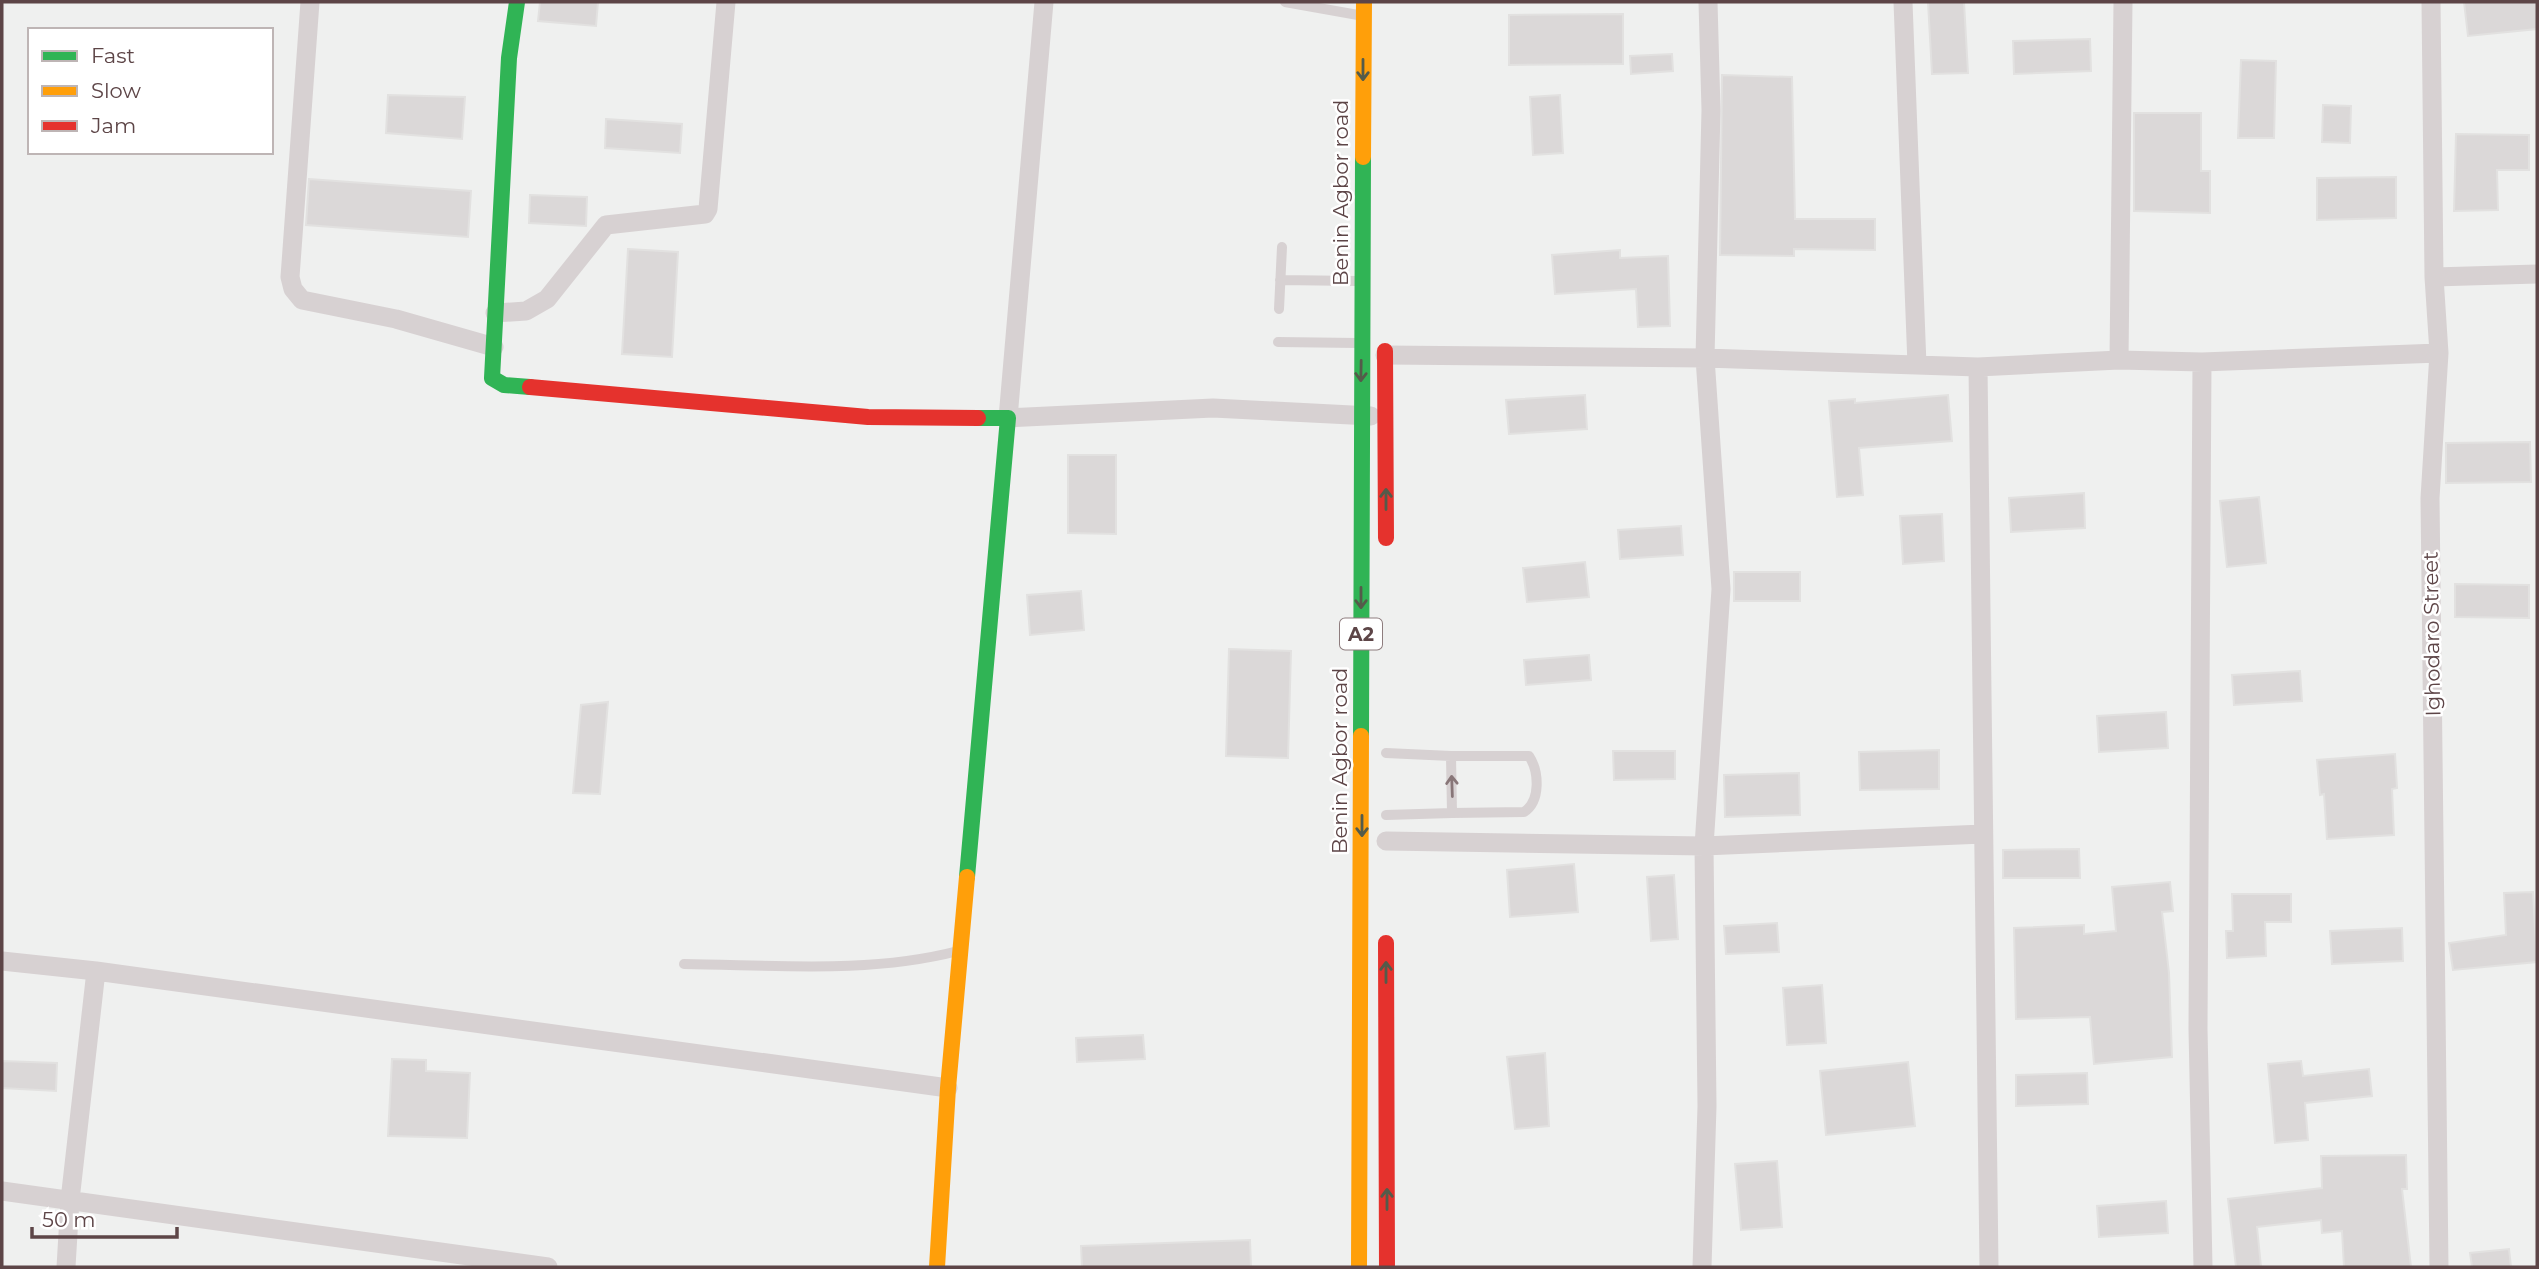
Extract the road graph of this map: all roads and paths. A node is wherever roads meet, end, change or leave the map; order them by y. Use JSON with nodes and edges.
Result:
{"nodes":[{"id":1,"x":310,"y":2,"type":"edge"},
{"id":2,"x":517,"y":2,"type":"edge"},
{"id":3,"x":726,"y":2,"type":"edge"},
{"id":4,"x":1044,"y":2,"type":"edge"},
{"id":5,"x":1282,"y":2,"type":"edge"},
{"id":6,"x":1708,"y":2,"type":"edge"},
{"id":7,"x":1903,"y":2,"type":"edge"},
{"id":8,"x":2123,"y":2,"type":"edge"},
{"id":9,"x":2431,"y":2,"type":"edge"},
{"id":10,"x":1364,"y":9,"type":"edge"},
{"id":11,"x":1282,"y":247,"type":"dead end"},
{"id":12,"x":2537,"y":274,"type":"edge"},
{"id":13,"x":2434,"y":277,"type":"junction"},
{"id":14,"x":1280,"y":280,"type":"junction"},
{"id":15,"x":1362,"y":281,"type":"junction"},
{"id":16,"x":1279,"y":309,"type":"dead end"},
{"id":17,"x":495,"y":313,"type":"junction"},
{"id":18,"x":1386,"y":328,"type":"dead end"},
{"id":19,"x":1278,"y":342,"type":"dead end"},
{"id":20,"x":1361,"y":344,"type":"junction"},
{"id":21,"x":494,"y":347,"type":"junction"},
{"id":22,"x":2439,"y":353,"type":"junction"},
{"id":23,"x":1385,"y":355,"type":"junction"},
{"id":24,"x":1705,"y":358,"type":"junction"},
{"id":25,"x":2119,"y":360,"type":"junction"},
{"id":26,"x":2202,"y":362,"type":"junction"},
{"id":27,"x":1917,"y":365,"type":"junction"},
{"id":28,"x":1978,"y":367,"type":"junction"},
{"id":29,"x":1360,"y":415,"type":"junction"},
{"id":30,"x":1386,"y":417,"type":"junction"},
{"id":31,"x":1008,"y":418,"type":"junction"},
{"id":32,"x":1386,"y":551,"type":"dead end"},
{"id":33,"x":1386,"y":752,"type":"dead end"},
{"id":34,"x":1451,"y":756,"type":"junction"},
{"id":35,"x":1386,"y":809,"type":"joint"},
{"id":36,"x":1452,"y":813,"type":"junction"},
{"id":37,"x":1983,"y":834,"type":"junction"},
{"id":38,"x":1704,"y":846,"type":"junction"},
{"id":39,"x":1386,"y":848,"type":"joint"},
{"id":40,"x":1386,"y":924,"type":"dead end"},
{"id":41,"x":961,"y":950,"type":"junction"},
{"id":42,"x":2,"y":961,"type":"edge"},
{"id":43,"x":684,"y":964,"type":"dead end"},
{"id":44,"x":96,"y":971,"type":"junction"},
{"id":45,"x":948,"y":1088,"type":"junction"},
{"id":46,"x":2,"y":1191,"type":"edge"},
{"id":47,"x":70,"y":1200,"type":"junction"},
{"id":48,"x":66,"y":1267,"type":"edge"},
{"id":49,"x":548,"y":1267,"type":"edge"},
{"id":50,"x":937,"y":1267,"type":"edge"},
{"id":51,"x":1359,"y":1267,"type":"edge"},
{"id":52,"x":1387,"y":1267,"type":"edge"},
{"id":53,"x":1702,"y":1267,"type":"edge"},
{"id":54,"x":1989,"y":1267,"type":"edge"},
{"id":55,"x":2203,"y":1267,"type":"edge"},
{"id":56,"x":2440,"y":1267,"type":"edge"}],
"edges":[{"from":1,"to":21,"type":"street"},
{"from":2,"to":17,"type":"main road"},
{"from":3,"to":17,"type":"street"},
{"from":4,"to":31,"type":"street"},
{"from":5,"to":10,"type":"lane"},
{"from":6,"to":24,"type":"street"},
{"from":7,"to":27,"type":"street"},
{"from":8,"to":25,"type":"street"},
{"from":9,"to":13,"type":"street","name":"Ighodaro Street"},
{"from":10,"to":15,"type":"main road","name":"Benin Agbor road","number":"A2","one_way":true},
{"from":11,"to":14,"type":"lane"},
{"from":12,"to":13,"type":"street"},
{"from":13,"to":22,"type":"street","name":"Ighodaro Street"},
{"from":14,"to":15,"type":"lane"},
{"from":14,"to":16,"type":"lane"},
{"from":15,"to":20,"type":"main road","name":"Benin Agbor road","number":"A2"},
{"from":17,"to":21,"type":"main road"},
{"from":18,"to":23,"type":"main road"},
{"from":19,"to":20,"type":"lane"},
{"from":20,"to":29,"type":"main road","name":"Benin Agbor road","number":"A2","one_way":true},
{"from":21,"to":31,"type":"main road"},
{"from":22,"to":26,"type":"street"},
{"from":22,"to":56,"type":"street","name":"Ighodaro Street"},
{"from":23,"to":24,"type":"street"},
{"from":23,"to":30,"type":"main road"},
{"from":24,"to":27,"type":"street"},
{"from":24,"to":38,"type":"street"},
{"from":25,"to":26,"type":"street"},
{"from":25,"to":28,"type":"street"},
{"from":26,"to":55,"type":"street"},
{"from":27,"to":28,"type":"street"},
{"from":28,"to":37,"type":"street"},
{"from":29,"to":30,"type":"street"},
{"from":29,"to":31,"type":"street"},
{"from":29,"to":51,"type":"main road","name":"Benin Agbor road","number":"A2","one_way":true},
{"from":32,"to":30,"type":"main road","one_way":true},
{"from":31,"to":41,"type":"main road"},
{"from":33,"to":34,"type":"lane"},
{"from":36,"to":34,"type":"lane","one_way":true},
{"from":34,"to":36,"type":"lane"},
{"from":35,"to":36,"type":"lane"},
{"from":35,"to":39,"type":"main road"},
{"from":37,"to":38,"type":"street"},
{"from":37,"to":54,"type":"street"},
{"from":38,"to":39,"type":"street"},
{"from":38,"to":53,"type":"street"},
{"from":52,"to":40,"type":"main road","one_way":true},
{"from":41,"to":43,"type":"lane"},
{"from":41,"to":45,"type":"main road"},
{"from":42,"to":44,"type":"street"},
{"from":44,"to":45,"type":"street"},
{"from":44,"to":47,"type":"street"},
{"from":45,"to":50,"type":"main road"},
{"from":46,"to":47,"type":"street"},
{"from":47,"to":48,"type":"street"},
{"from":47,"to":49,"type":"street"}]}
